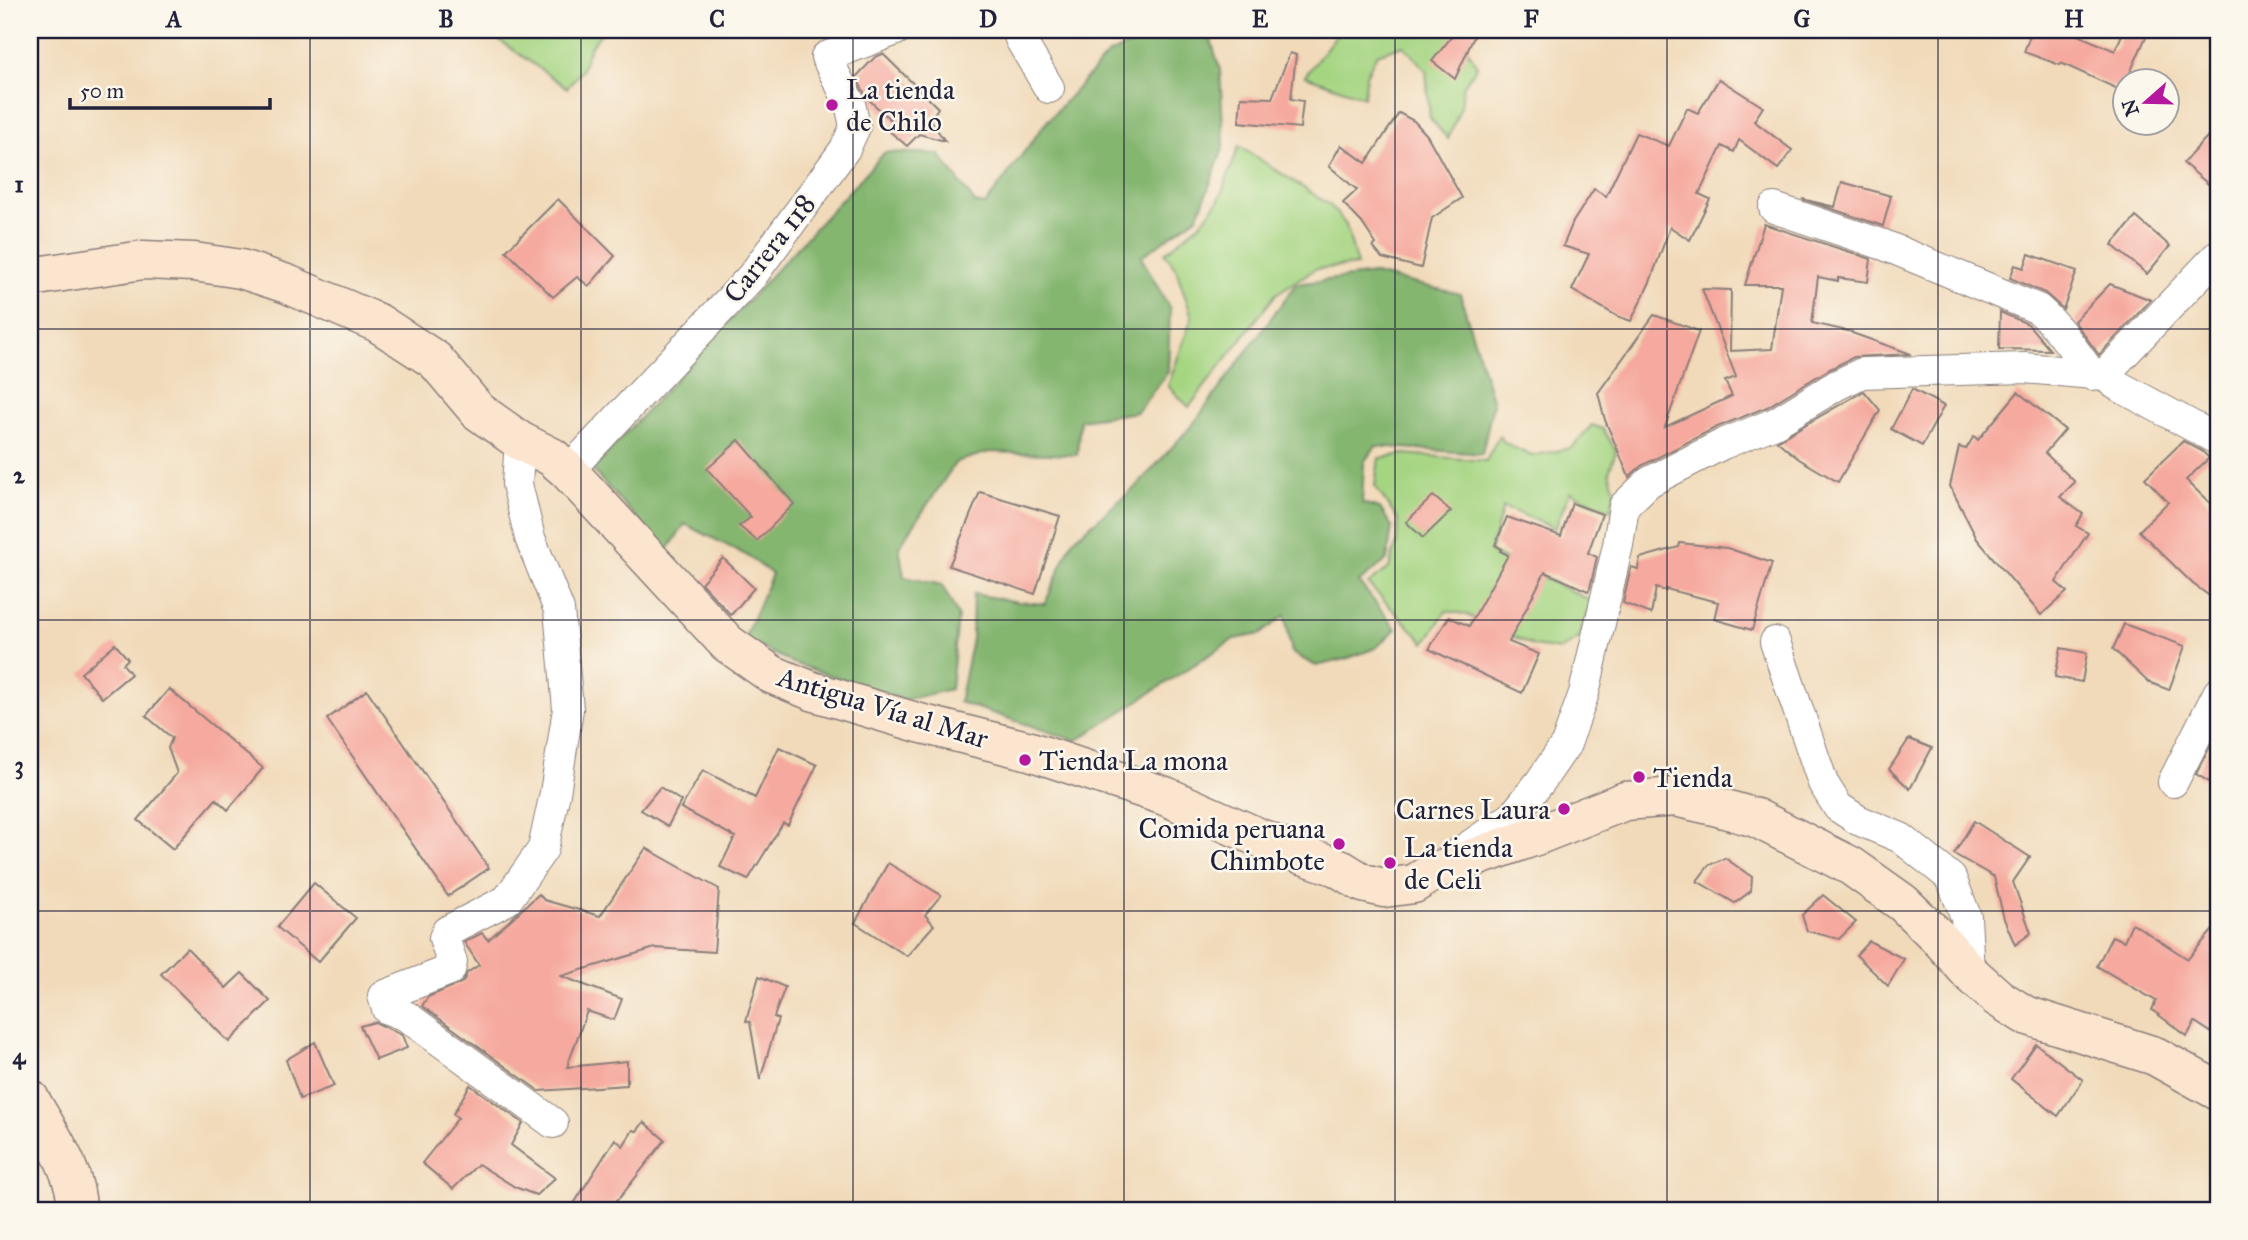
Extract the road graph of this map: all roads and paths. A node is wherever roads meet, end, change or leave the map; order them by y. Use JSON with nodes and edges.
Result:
{"nodes":[{"id":1,"x":896,"y":30,"type":"edge"},
{"id":2,"x":1017,"y":30,"type":"edge"},
{"id":3,"x":1049,"y":88,"type":"dead end"},
{"id":4,"x":1774,"y":208,"type":"dead end"},
{"id":5,"x":2218,"y":255,"type":"edge"},
{"id":6,"x":30,"y":277,"type":"edge"},
{"id":7,"x":2098,"y":375,"type":"junction"},
{"id":8,"x":2218,"y":440,"type":"edge"},
{"id":9,"x":520,"y":441,"type":"junction"},
{"id":10,"x":568,"y":471,"type":"junction"},
{"id":11,"x":1775,"y":642,"type":"dead end"},
{"id":12,"x":2218,"y":693,"type":"edge"},
{"id":13,"x":2173,"y":782,"type":"dead end"},
{"id":14,"x":1433,"y":872,"type":"junction"},
{"id":15,"x":1969,"y":972,"type":"junction"},
{"id":16,"x":2218,"y":1091,"type":"edge"},
{"id":17,"x":30,"y":1099,"type":"edge"},
{"id":18,"x":553,"y":1123,"type":"dead end"},
{"id":19,"x":77,"y":1210,"type":"edge"}],
"edges":[{"from":1,"to":10,"type":"street","name":"Carrera 118"},
{"from":2,"to":3,"type":"street"},
{"from":4,"to":7,"type":"street"},
{"from":5,"to":7,"type":"street"},
{"from":6,"to":9,"type":"main road","name":"Antigua Vía al Mar"},
{"from":7,"to":8,"type":"street"},
{"from":7,"to":14,"type":"street"},
{"from":9,"to":10,"type":"main road","name":"Antigua Vía al Mar"},
{"from":9,"to":18,"type":"street"},
{"from":10,"to":14,"type":"main road","name":"Antigua Vía al Mar"},
{"from":11,"to":15,"type":"street"},
{"from":12,"to":13,"type":"street"},
{"from":14,"to":15,"type":"main road","name":"Antigua Vía al Mar"},
{"from":15,"to":16,"type":"main road","name":"Antigua Vía al Mar"},
{"from":17,"to":19,"type":"main road"}]}
